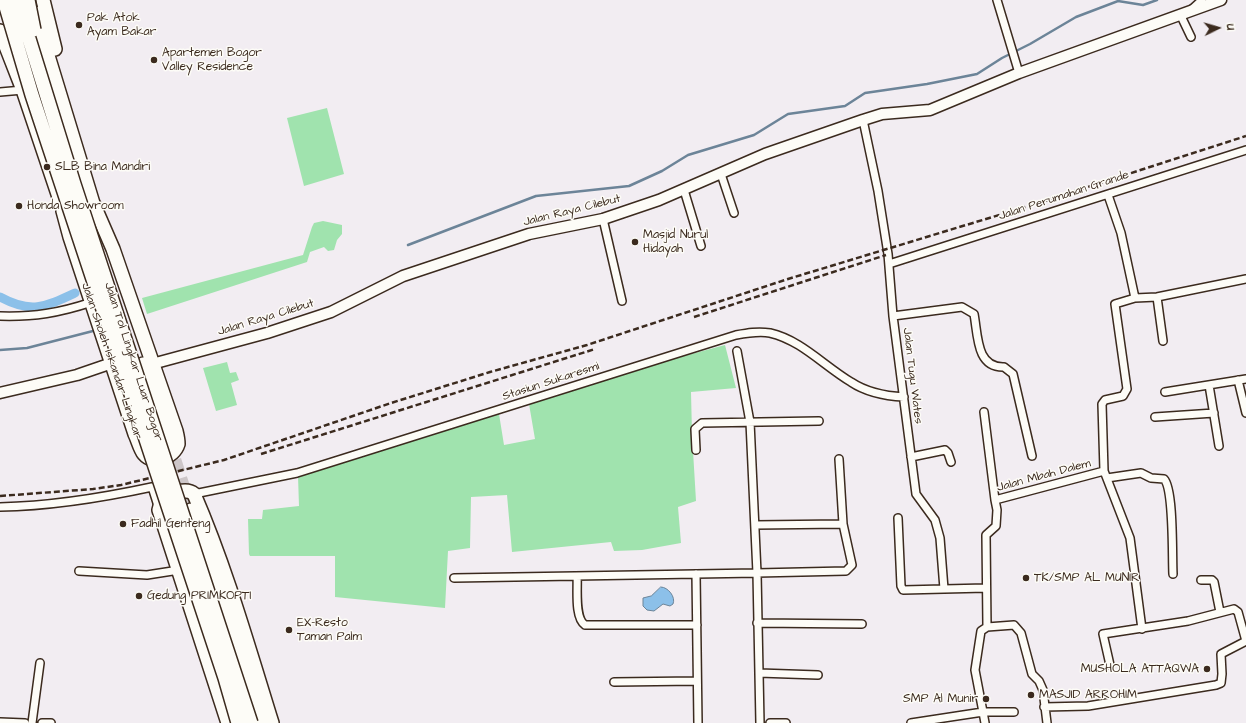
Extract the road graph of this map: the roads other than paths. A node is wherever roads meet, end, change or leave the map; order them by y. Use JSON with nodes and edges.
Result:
{"nodes":[{"id":1,"x":0,"y":0,"type":"edge"},
{"id":2,"x":4,"y":0,"type":"edge"},
{"id":3,"x":17,"y":0,"type":"edge"},
{"id":4,"x":43,"y":0,"type":"edge"},
{"id":5,"x":997,"y":0,"type":"edge"},
{"id":6,"x":1202,"y":0,"type":"edge"},
{"id":7,"x":1221,"y":0,"type":"edge"},
{"id":8,"x":31,"y":3,"type":"edge"},
{"id":9,"x":1192,"y":10,"type":"junction"},
{"id":10,"x":1180,"y":14,"type":"junction"},
{"id":11,"x":3,"y":17,"type":"edge"},
{"id":12,"x":0,"y":31,"type":"edge"},
{"id":13,"x":1191,"y":37,"type":"dead end"},
{"id":14,"x":13,"y":63,"type":"junction"},
{"id":15,"x":1018,"y":69,"type":"junction"},
{"id":16,"x":0,"y":92,"type":"edge"},
{"id":17,"x":27,"y":93,"type":"junction"},
{"id":18,"x":52,"y":114,"type":"junction"},
{"id":19,"x":66,"y":115,"type":"junction"},
{"id":20,"x":862,"y":120,"type":"junction"},
{"id":21,"x":1246,"y":150,"type":"edge"},
{"id":22,"x":721,"y":174,"type":"junction"},
{"id":23,"x":684,"y":190,"type":"junction"},
{"id":24,"x":1108,"y":195,"type":"junction"},
{"id":25,"x":734,"y":213,"type":"dead end"},
{"id":26,"x":603,"y":219,"type":"junction"},
{"id":27,"x":701,"y":246,"type":"dead end"},
{"id":28,"x":889,"y":264,"type":"junction"},
{"id":29,"x":1246,"y":279,"type":"edge"},
{"id":30,"x":1157,"y":297,"type":"junction"},
{"id":31,"x":1135,"y":298,"type":"junction"},
{"id":32,"x":622,"y":301,"type":"dead end"},
{"id":33,"x":96,"y":308,"type":"junction"},
{"id":34,"x":0,"y":316,"type":"edge"},
{"id":35,"x":893,"y":316,"type":"junction"},
{"id":36,"x":1163,"y":340,"type":"dead end"},
{"id":37,"x":737,"y":351,"type":"dead end"},
{"id":38,"x":147,"y":357,"type":"junction"},
{"id":39,"x":114,"y":361,"type":"junction"},
{"id":40,"x":1246,"y":379,"type":"edge"},
{"id":41,"x":1238,"y":380,"type":"junction"},
{"id":42,"x":1209,"y":385,"type":"junction"},
{"id":43,"x":1165,"y":392,"type":"dead end"},
{"id":44,"x":0,"y":394,"type":"edge"},
{"id":45,"x":904,"y":397,"type":"junction"},
{"id":46,"x":984,"y":412,"type":"dead end"},
{"id":47,"x":1214,"y":413,"type":"junction"},
{"id":48,"x":1246,"y":413,"type":"edge"},
{"id":49,"x":1155,"y":416,"type":"dead end"},
{"id":50,"x":819,"y":421,"type":"dead end"},
{"id":51,"x":750,"y":422,"type":"junction"},
{"id":52,"x":169,"y":442,"type":"tunnel mouth"},
{"id":53,"x":1219,"y":446,"type":"dead end"},
{"id":54,"x":147,"y":448,"type":"dead end"},
{"id":55,"x":696,"y":450,"type":"dead end"},
{"id":56,"x":1032,"y":456,"type":"dead end"},
{"id":57,"x":911,"y":457,"type":"junction"},
{"id":58,"x":839,"y":459,"type":"dead end"},
{"id":59,"x":950,"y":462,"type":"dead end"},
{"id":60,"x":1106,"y":474,"type":"junction"},
{"id":61,"x":194,"y":494,"type":"junction"},
{"id":62,"x":995,"y":500,"type":"junction"},
{"id":63,"x":0,"y":507,"type":"edge"},
{"id":64,"x":191,"y":510,"type":"tunnel mouth"},
{"id":65,"x":164,"y":511,"type":"junction"},
{"id":66,"x":898,"y":518,"type":"dead end"},
{"id":67,"x":842,"y":524,"type":"junction"},
{"id":68,"x":755,"y":525,"type":"junction"},
{"id":69,"x":179,"y":570,"type":"junction"},
{"id":70,"x":79,"y":571,"type":"dead end"},
{"id":71,"x":757,"y":573,"type":"junction"},
{"id":72,"x":696,"y":574,"type":"junction"},
{"id":73,"x":1173,"y":574,"type":"dead end"},
{"id":74,"x":577,"y":576,"type":"junction"},
{"id":75,"x":454,"y":578,"type":"dead end"},
{"id":76,"x":1201,"y":580,"type":"dead end"},
{"id":77,"x":986,"y":588,"type":"junction"},
{"id":78,"x":944,"y":589,"type":"junction"},
{"id":79,"x":1220,"y":612,"type":"junction"},
{"id":80,"x":757,"y":623,"type":"junction"},
{"id":81,"x":862,"y":624,"type":"dead end"},
{"id":82,"x":697,"y":625,"type":"junction"},
{"id":83,"x":987,"y":627,"type":"junction"},
{"id":84,"x":1142,"y":629,"type":"junction"},
{"id":85,"x":1246,"y":641,"type":"edge"},
{"id":86,"x":40,"y":663,"type":"dead end"},
{"id":87,"x":1110,"y":664,"type":"dead end"},
{"id":88,"x":759,"y":673,"type":"junction"},
{"id":89,"x":818,"y":675,"type":"dead end"},
{"id":90,"x":697,"y":681,"type":"junction"},
{"id":91,"x":614,"y":682,"type":"dead end"},
{"id":92,"x":1044,"y":707,"type":"junction"},
{"id":93,"x":983,"y":712,"type":"junction"},
{"id":94,"x":1014,"y":712,"type":"dead end"},
{"id":95,"x":0,"y":722,"type":"edge"},
{"id":96,"x":25,"y":723,"type":"edge"},
{"id":97,"x":32,"y":723,"type":"edge"},
{"id":98,"x":42,"y":723,"type":"edge"},
{"id":99,"x":51,"y":723,"type":"edge"},
{"id":100,"x":228,"y":723,"type":"edge"},
{"id":101,"x":238,"y":723,"type":"edge"},
{"id":102,"x":251,"y":723,"type":"edge"},
{"id":103,"x":262,"y":723,"type":"edge"},
{"id":104,"x":272,"y":723,"type":"edge"},
{"id":105,"x":698,"y":723,"type":"edge"},
{"id":106,"x":760,"y":723,"type":"edge"},
{"id":107,"x":770,"y":723,"type":"edge"},
{"id":108,"x":786,"y":723,"type":"edge"},
{"id":109,"x":914,"y":723,"type":"edge"},
{"id":110,"x":985,"y":723,"type":"edge"},
{"id":111,"x":1047,"y":723,"type":"edge"}],
"edges":[{"from":1,"to":11,"type":"highway"},
{"from":2,"to":17,"type":"highway","name":"Jalan Tol Lingkar Luar Bogor","bridge":true},
{"from":3,"to":18,"type":"highway","name":"Jalan Tol Lingkar Luar Bogor","bridge":true},
{"from":4,"to":19,"type":"highway"},
{"from":5,"to":15,"type":"street"},
{"from":6,"to":9,"type":"street"},
{"from":7,"to":9,"type":"main road","name":"Jalan Raya Cilebut"},
{"from":8,"to":11,"type":"highway"},
{"from":8,"to":18,"type":"highway","bridge":true},
{"from":8,"to":19,"type":"highway"},
{"from":9,"to":10,"type":"main road","name":"Jalan Raya Cilebut"},
{"from":10,"to":13,"type":"street"},
{"from":10,"to":15,"type":"main road","name":"Jalan Raya Cilebut"},
{"from":11,"to":14,"type":"highway"},
{"from":11,"to":17,"type":"highway","bridge":true},
{"from":12,"to":14,"type":"highway"},
{"from":14,"to":17,"type":"highway"},
{"from":15,"to":20,"type":"main road","name":"Jalan Raya Cilebut"},
{"from":16,"to":17,"type":"street"},
{"from":17,"to":33,"type":"highway","name":"Jalan Sholeh Iskandar Lingkar"},
{"from":17,"to":101,"type":"highway","name":"Jalan Tol Lingkar Luar Bogor","bridge":true},
{"from":18,"to":102,"type":"highway","name":"Jalan Tol Lingkar Luar Bogor","bridge":true},
{"from":19,"to":38,"type":"highway","name":"Jalan Sholeh Iskandar Lingkar"},
{"from":20,"to":22,"type":"main road","name":"Jalan Raya Cilebut"},
{"from":20,"to":28,"type":"street","name":"Jalan Tugu Wates"},
{"from":21,"to":24,"type":"street","name":"Jalan Perumahan Grande"},
{"from":22,"to":23,"type":"main road","name":"Jalan Raya Cilebut"},
{"from":22,"to":25,"type":"street"},
{"from":23,"to":26,"type":"main road","name":"Jalan Raya Cilebut"},
{"from":23,"to":27,"type":"street"},
{"from":24,"to":28,"type":"street","name":"Jalan Perumahan Grande"},
{"from":24,"to":31,"type":"street"},
{"from":26,"to":32,"type":"street"},
{"from":26,"to":38,"type":"main road","name":"Jalan Raya Cilebut"},
{"from":28,"to":35,"type":"street","name":"Jalan Tugu Wates"},
{"from":29,"to":30,"type":"street"},
{"from":30,"to":31,"type":"street"},
{"from":30,"to":36,"type":"street"},
{"from":31,"to":60,"type":"street"},
{"from":33,"to":34,"type":"street"},
{"from":33,"to":39,"type":"highway","name":"Jalan Sholeh Iskandar Lingkar","bridge":true},
{"from":35,"to":45,"type":"street","name":"Jalan Tugu Wates"},
{"from":35,"to":56,"type":"street"},
{"from":37,"to":51,"type":"street"},
{"from":38,"to":39,"type":"highway","name":"Jalan Sholeh Iskandar Lingkar"},
{"from":38,"to":52,"type":"highway"},
{"from":39,"to":44,"type":"main road"},
{"from":39,"to":54,"type":"highway"},
{"from":40,"to":41,"type":"street"},
{"from":41,"to":42,"type":"street"},
{"from":41,"to":48,"type":"street"},
{"from":42,"to":43,"type":"street"},
{"from":42,"to":47,"type":"street"},
{"from":45,"to":57,"type":"street","name":"Jalan Tugu Wates"},
{"from":45,"to":61,"type":"street","name":"Stasiun Sukaresmi"},
{"from":46,"to":62,"type":"street"},
{"from":47,"to":49,"type":"street"},
{"from":47,"to":53,"type":"street"},
{"from":50,"to":51,"type":"street"},
{"from":51,"to":55,"type":"street"},
{"from":51,"to":68,"type":"street"},
{"from":57,"to":59,"type":"street"},
{"from":57,"to":78,"type":"street","name":"Jalan Tugu Wates"},
{"from":58,"to":67,"type":"street"},
{"from":60,"to":62,"type":"street","name":"Jalan Mbah Dalem"},
{"from":60,"to":73,"type":"street","name":"Jalan Mbah Dalem"},
{"from":60,"to":84,"type":"street"},
{"from":61,"to":65,"type":"highway"},
{"from":61,"to":104,"type":"highway"},
{"from":62,"to":77,"type":"street","name":"Jalan Mbah Dalem"},
{"from":63,"to":65,"type":"street"},
{"from":64,"to":103,"type":"highway"},
{"from":65,"to":69,"type":"highway"},
{"from":65,"to":101,"type":"highway"},
{"from":66,"to":78,"type":"street"},
{"from":67,"to":68,"type":"street"},
{"from":67,"to":71,"type":"street"},
{"from":68,"to":71,"type":"street"},
{"from":69,"to":70,"type":"street"},
{"from":69,"to":100,"type":"highway"},
{"from":71,"to":72,"type":"street"},
{"from":71,"to":80,"type":"street"},
{"from":72,"to":74,"type":"street"},
{"from":72,"to":82,"type":"street"},
{"from":74,"to":75,"type":"street"},
{"from":74,"to":82,"type":"street"},
{"from":76,"to":79,"type":"street"},
{"from":77,"to":78,"type":"street"},
{"from":77,"to":83,"type":"street","name":"Jalan Mbah Dalem"},
{"from":79,"to":84,"type":"street"},
{"from":79,"to":85,"type":"street"},
{"from":80,"to":81,"type":"street"},
{"from":80,"to":88,"type":"street"},
{"from":82,"to":90,"type":"street"},
{"from":83,"to":92,"type":"street"},
{"from":83,"to":93,"type":"street","name":"Jalan Mbah Dalem"},
{"from":84,"to":87,"type":"street"},
{"from":85,"to":92,"type":"street"},
{"from":86,"to":97,"type":"street"},
{"from":88,"to":89,"type":"street"},
{"from":88,"to":106,"type":"street"},
{"from":90,"to":91,"type":"street"},
{"from":90,"to":105,"type":"street"},
{"from":92,"to":111,"type":"street"},
{"from":93,"to":94,"type":"street"},
{"from":93,"to":109,"type":"street"},
{"from":93,"to":110,"type":"street","name":"Jalan Mbah Dalem"},
{"from":95,"to":96,"type":"street"},
{"from":98,"to":99,"type":"street"},
{"from":107,"to":108,"type":"street"}]}
